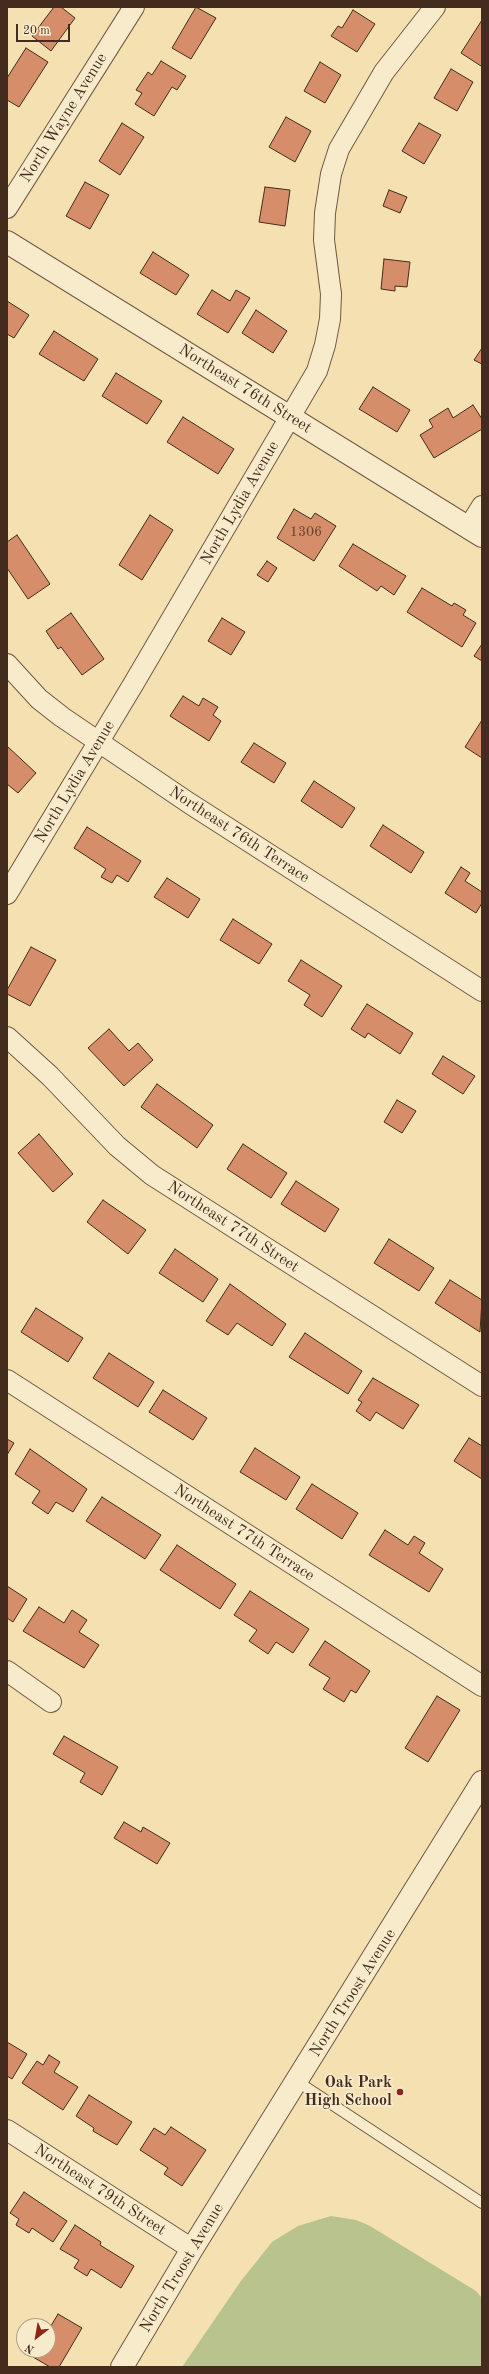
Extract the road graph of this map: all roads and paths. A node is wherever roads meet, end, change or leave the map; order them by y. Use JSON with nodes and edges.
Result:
{"nodes":[{"id":1,"x":134,"y":7,"type":"edge"},
{"id":2,"x":435,"y":7,"type":"edge"},
{"id":3,"x":7,"y":208,"type":"edge"},
{"id":4,"x":7,"y":242,"type":"edge"},
{"id":5,"x":290,"y":417,"type":"junction"},
{"id":6,"x":482,"y":506,"type":"edge"},
{"id":7,"x":475,"y":532,"type":"edge"},
{"id":8,"x":7,"y":664,"type":"edge"},
{"id":9,"x":99,"y":742,"type":"junction"},
{"id":10,"x":7,"y":894,"type":"edge"},
{"id":11,"x":482,"y":991,"type":"edge"},
{"id":12,"x":7,"y":1037,"type":"edge"},
{"id":13,"x":7,"y":1380,"type":"edge"},
{"id":14,"x":482,"y":1386,"type":"edge"},
{"id":15,"x":7,"y":1671,"type":"edge"},
{"id":16,"x":482,"y":1686,"type":"edge"},
{"id":17,"x":51,"y":1702,"type":"dead end"},
{"id":18,"x":482,"y":1782,"type":"edge"},
{"id":19,"x":298,"y":2082,"type":"junction"},
{"id":20,"x":7,"y":2130,"type":"edge"},
{"id":21,"x":482,"y":2202,"type":"edge"},
{"id":22,"x":192,"y":2249,"type":"junction"},
{"id":23,"x":122,"y":2367,"type":"edge"}],
"edges":[{"from":1,"to":3,"type":"street","name":"North Wayne Avenue"},
{"from":2,"to":5,"type":"street","name":"North Lydia Avenue"},
{"from":4,"to":5,"type":"street","name":"Northeast 76th Street"},
{"from":5,"to":7,"type":"street","name":"Northeast 76th Street"},
{"from":5,"to":9,"type":"street","name":"North Lydia Avenue"},
{"from":6,"to":7,"type":"street"},
{"from":8,"to":9,"type":"street","name":"Northeast 76th Terrace"},
{"from":9,"to":10,"type":"street","name":"North Lydia Avenue"},
{"from":9,"to":11,"type":"street","name":"Northeast 76th Terrace"},
{"from":12,"to":14,"type":"street","name":"Northeast 77th Street"},
{"from":13,"to":16,"type":"street","name":"Northeast 77th Terrace"},
{"from":15,"to":17,"type":"street"},
{"from":18,"to":19,"type":"street","name":"North Troost Avenue"},
{"from":19,"to":21,"type":"lane"},
{"from":19,"to":22,"type":"street","name":"North Troost Avenue"},
{"from":20,"to":22,"type":"street","name":"Northeast 79th Street"},
{"from":22,"to":23,"type":"street","name":"North Troost Avenue"}]}
